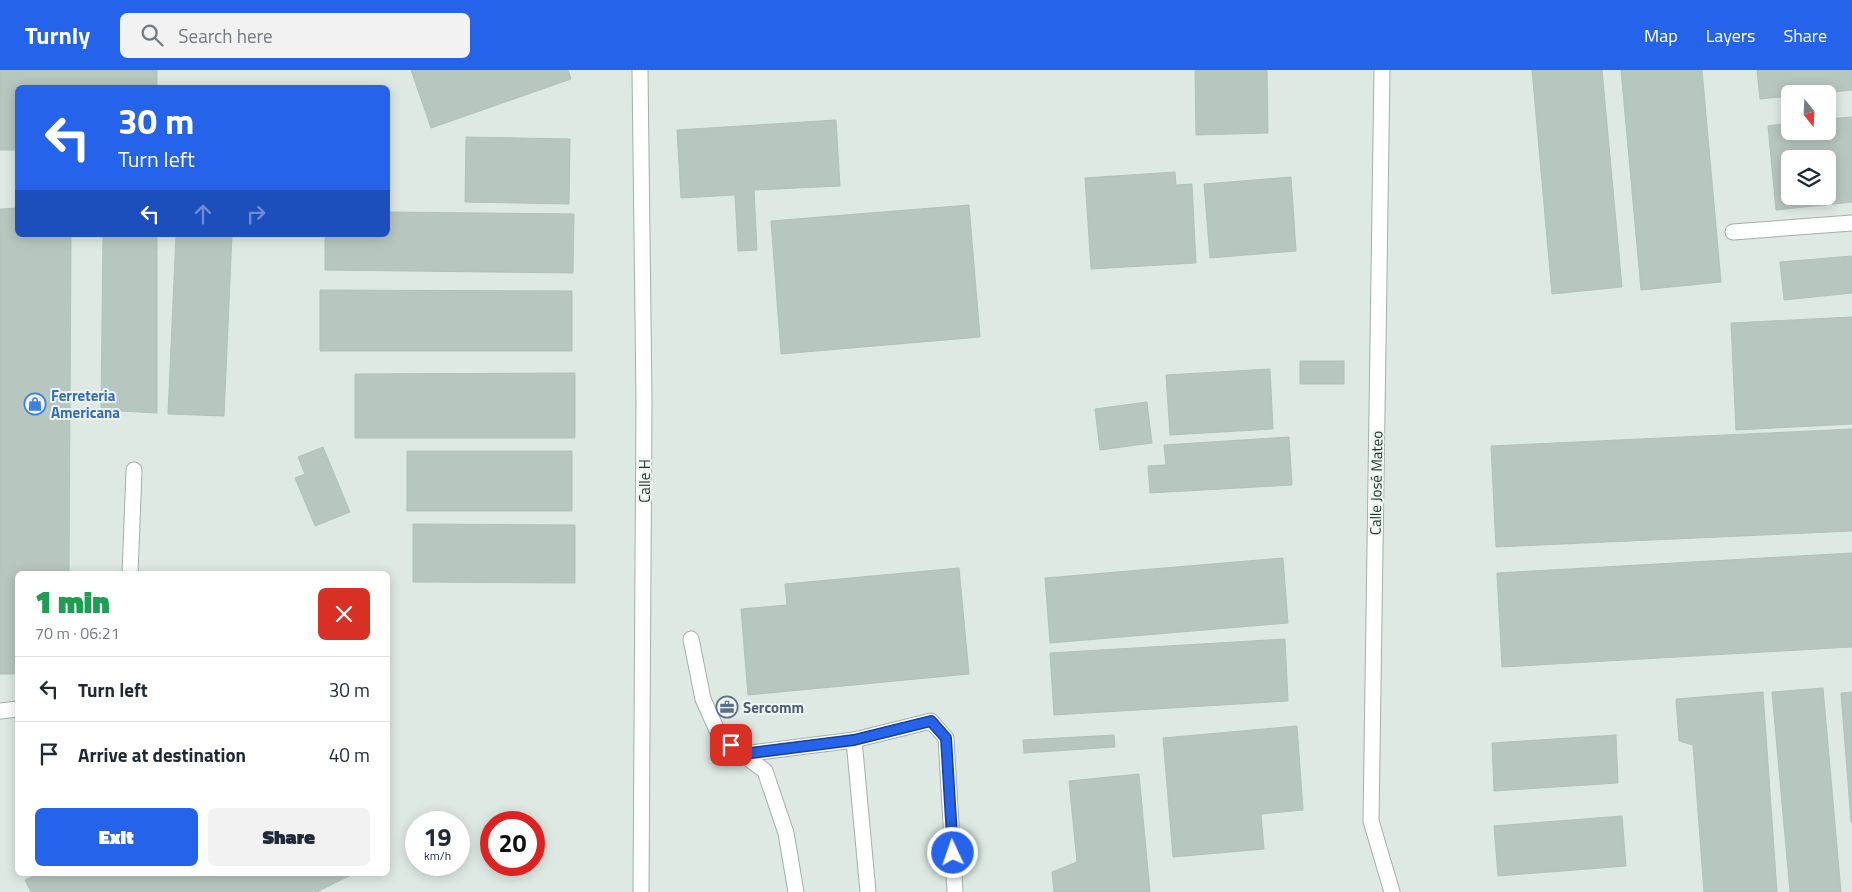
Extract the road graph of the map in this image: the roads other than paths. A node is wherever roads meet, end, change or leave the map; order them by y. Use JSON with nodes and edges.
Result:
{"nodes":[{"id":1,"x":640,"y":70,"type":"edge"},
{"id":2,"x":1382,"y":70,"type":"edge"},
{"id":3,"x":1852,"y":223,"type":"edge"},
{"id":4,"x":1733,"y":232,"type":"dead end"},
{"id":5,"x":134,"y":470,"type":"dead end"},
{"id":6,"x":130,"y":571,"type":"edge"},
{"id":7,"x":691,"y":639,"type":"dead end"},
{"id":8,"x":15,"y":709,"type":"edge"},
{"id":9,"x":0,"y":710,"type":"edge"},
{"id":10,"x":854,"y":740,"type":"junction"},
{"id":11,"x":743,"y":754,"type":"junction"},
{"id":12,"x":641,"y":892,"type":"edge"},
{"id":13,"x":796,"y":892,"type":"edge"},
{"id":14,"x":868,"y":892,"type":"edge"},
{"id":15,"x":955,"y":892,"type":"edge"},
{"id":16,"x":1392,"y":892,"type":"edge"}],
"edges":[{"from":1,"to":12,"type":"street","name":"Calle H"},
{"from":2,"to":16,"type":"street","name":"Calle José Mateo"},
{"from":3,"to":4,"type":"street"},
{"from":5,"to":6,"type":"street"},
{"from":7,"to":11,"type":"street"},
{"from":8,"to":9,"type":"street"},
{"from":10,"to":11,"type":"street"},
{"from":10,"to":14,"type":"street"},
{"from":10,"to":15,"type":"street"},
{"from":11,"to":13,"type":"street"}]}
